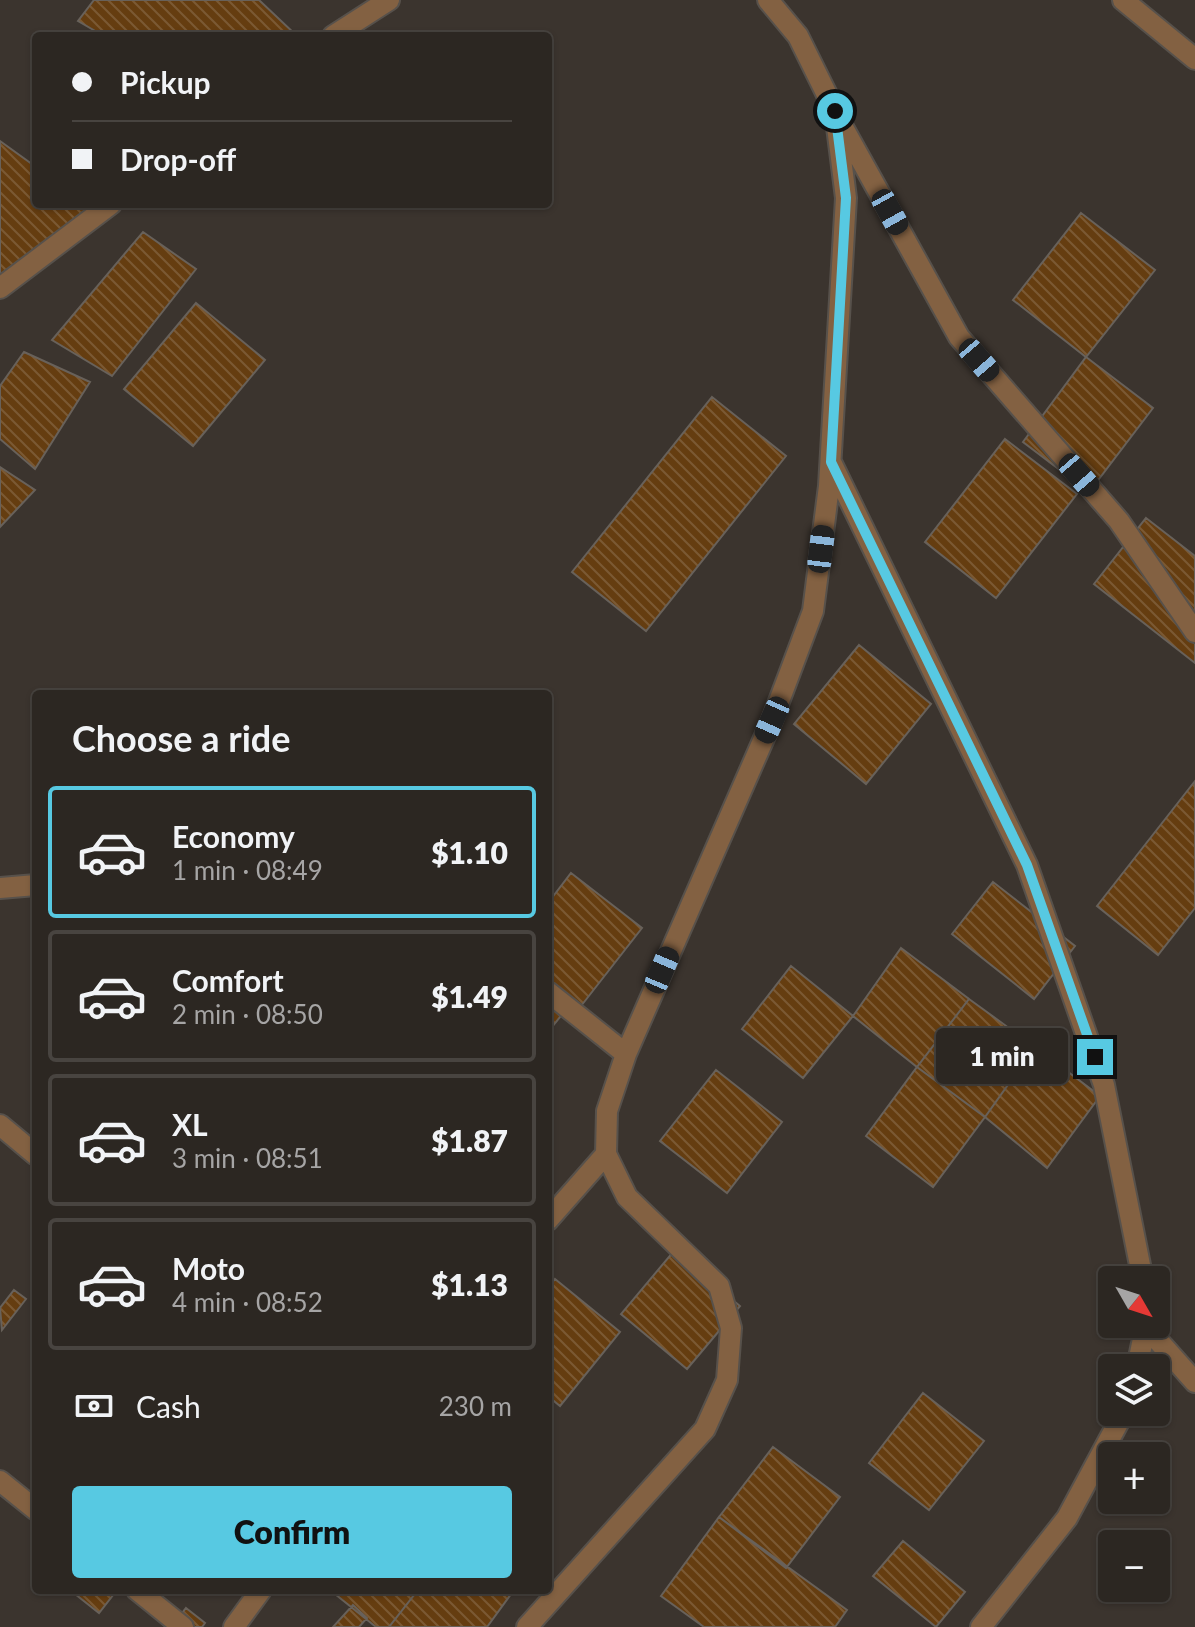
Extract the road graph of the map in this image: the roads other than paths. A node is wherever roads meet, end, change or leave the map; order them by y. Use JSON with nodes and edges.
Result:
{"nodes":[{"id":1,"x":389,"y":0,"type":"edge"},
{"id":2,"x":768,"y":0,"type":"edge"},
{"id":3,"x":1123,"y":0,"type":"edge"},
{"id":4,"x":339,"y":32,"type":"edge"},
{"id":5,"x":1195,"y":59,"type":"edge"},
{"id":6,"x":835,"y":111,"type":"junction"},
{"id":7,"x":106,"y":208,"type":"edge"},
{"id":8,"x":0,"y":288,"type":"edge"},
{"id":9,"x":831,"y":462,"type":"junction"},
{"id":10,"x":1195,"y":632,"type":"edge"},
{"id":11,"x":32,"y":885,"type":"edge"},
{"id":12,"x":0,"y":888,"type":"edge"},
{"id":13,"x":552,"y":995,"type":"edge"},
{"id":14,"x":626,"y":1054,"type":"junction"},
{"id":15,"x":0,"y":1125,"type":"edge"},
{"id":16,"x":32,"y":1152,"type":"edge"},
{"id":17,"x":606,"y":1154,"type":"junction"},
{"id":18,"x":552,"y":1215,"type":"edge"},
{"id":19,"x":1140,"y":1266,"type":"edge"},
{"id":20,"x":1156,"y":1338,"type":"edge"},
{"id":21,"x":1195,"y":1382,"type":"edge"},
{"id":22,"x":1116,"y":1426,"type":"edge"},
{"id":23,"x":0,"y":1481,"type":"edge"},
{"id":24,"x":32,"y":1507,"type":"edge"},
{"id":25,"x":554,"y":1586,"type":"edge"},
{"id":26,"x":142,"y":1594,"type":"edge"},
{"id":27,"x":258,"y":1594,"type":"edge"},
{"id":28,"x":549,"y":1594,"type":"edge"},
{"id":29,"x":183,"y":1627,"type":"edge"},
{"id":30,"x":234,"y":1627,"type":"edge"},
{"id":31,"x":527,"y":1627,"type":"edge"},
{"id":32,"x":981,"y":1627,"type":"edge"}],
"edges":[{"from":1,"to":4,"type":"street"},
{"from":2,"to":6,"type":"street"},
{"from":3,"to":5,"type":"street"},
{"from":6,"to":9,"type":"street"},
{"from":6,"to":10,"type":"street"},
{"from":7,"to":8,"type":"street"},
{"from":9,"to":14,"type":"street"},
{"from":9,"to":19,"type":"street"},
{"from":11,"to":12,"type":"street"},
{"from":13,"to":14,"type":"street"},
{"from":14,"to":17,"type":"street"},
{"from":15,"to":16,"type":"street"},
{"from":17,"to":18,"type":"street"},
{"from":17,"to":25,"type":"street"},
{"from":20,"to":21,"type":"street"},
{"from":22,"to":32,"type":"street"},
{"from":23,"to":24,"type":"street"},
{"from":26,"to":29,"type":"street"},
{"from":27,"to":30,"type":"street"},
{"from":28,"to":31,"type":"street"}]}
